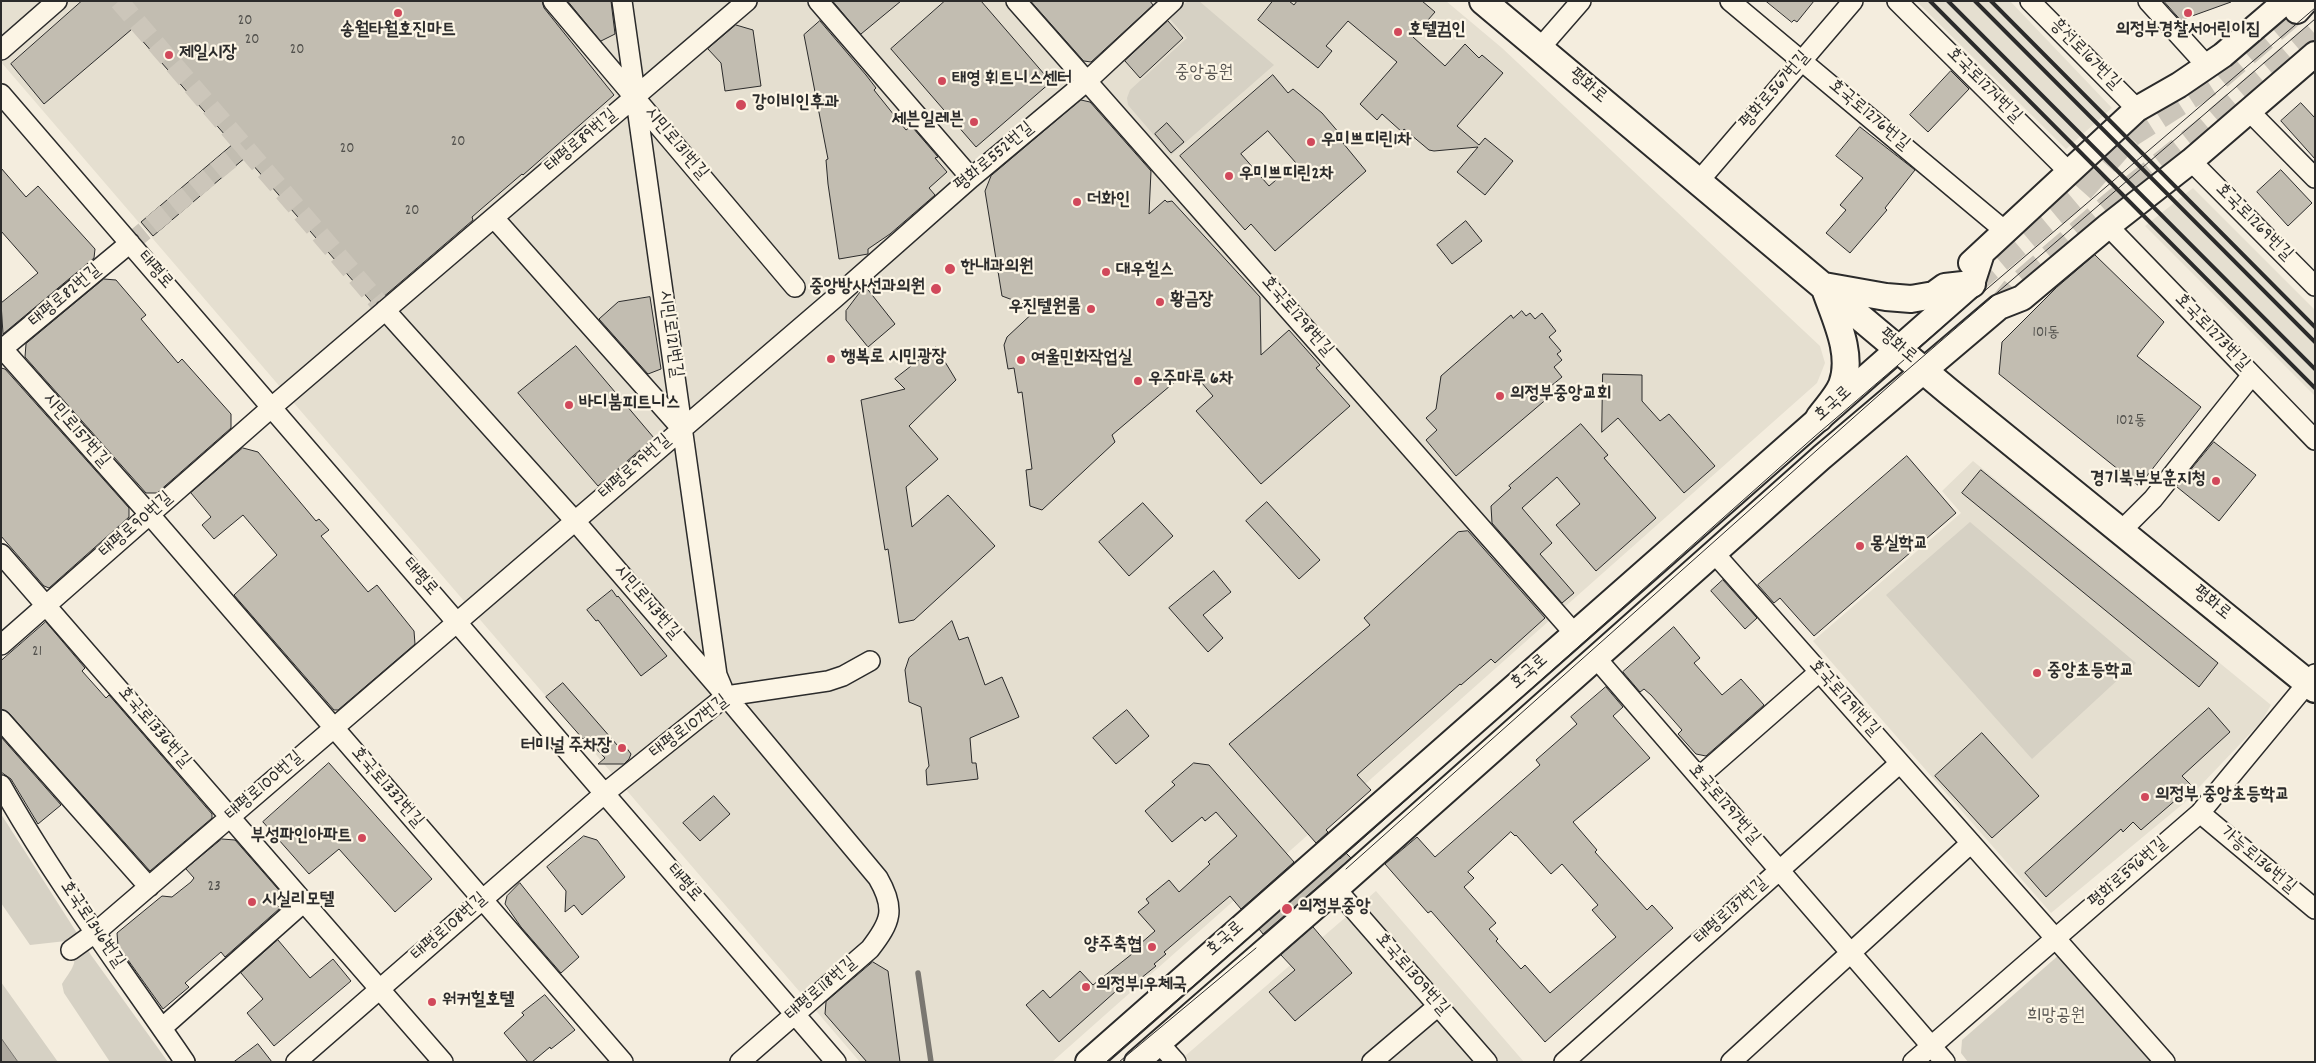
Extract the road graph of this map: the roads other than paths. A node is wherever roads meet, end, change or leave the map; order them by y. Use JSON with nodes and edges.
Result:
{"nodes":[{"id":1,"x":57,"y":1,"type":"edge"},
{"id":2,"x":553,"y":1,"type":"edge"},
{"id":3,"x":622,"y":1,"type":"edge"},
{"id":4,"x":818,"y":1,"type":"edge"},
{"id":5,"x":1016,"y":1,"type":"edge"},
{"id":6,"x":1173,"y":1,"type":"edge"},
{"id":7,"x":1484,"y":1,"type":"edge"},
{"id":8,"x":1581,"y":1,"type":"edge"},
{"id":9,"x":1730,"y":1,"type":"edge"},
{"id":10,"x":1853,"y":1,"type":"edge"},
{"id":11,"x":1897,"y":1,"type":"edge"},
{"id":12,"x":2030,"y":1,"type":"edge"},
{"id":13,"x":2148,"y":1,"type":"edge"},
{"id":14,"x":2296,"y":4,"type":"edge"},
{"id":15,"x":743,"y":5,"type":"edge"},
{"id":16,"x":1540,"y":48,"type":"junction"},
{"id":17,"x":1,"y":50,"type":"edge"},
{"id":18,"x":2315,"y":54,"type":"edge"},
{"id":19,"x":1802,"y":61,"type":"junction"},
{"id":20,"x":2206,"y":66,"type":"junction"},
{"id":21,"x":1087,"y":81,"type":"junction"},
{"id":22,"x":1,"y":94,"type":"edge"},
{"id":23,"x":635,"y":97,"type":"junction"},
{"id":24,"x":2137,"y":109,"type":"junction"},
{"id":25,"x":2250,"y":112,"type":"junction"},
{"id":26,"x":2191,"y":161,"type":"junction"},
{"id":27,"x":2069,"y":172,"type":"junction"},
{"id":28,"x":971,"y":178,"type":"junction"},
{"id":29,"x":2315,"y":178,"type":"edge"},
{"id":30,"x":1699,"y":181,"type":"junction"},
{"id":31,"x":494,"y":218,"type":"junction"},
{"id":32,"x":2108,"y":226,"type":"junction"},
{"id":33,"x":2005,"y":231,"type":"junction"},
{"id":34,"x":130,"y":244,"type":"junction"},
{"id":35,"x":1982,"y":253,"type":"junction"},
{"id":36,"x":1972,"y":284,"type":"junction"},
{"id":37,"x":1824,"y":286,"type":"junction"},
{"id":38,"x":2315,"y":286,"type":"edge"},
{"id":39,"x":795,"y":287,"type":"dead end"},
{"id":40,"x":1945,"y":287,"type":"junction"},
{"id":41,"x":385,"y":310,"type":"junction"},
{"id":42,"x":816,"y":314,"type":"joint"},
{"id":43,"x":2,"y":348,"type":"edge"},
{"id":44,"x":1898,"y":348,"type":"junction"},
{"id":45,"x":1924,"y":370,"type":"junction"},
{"id":46,"x":2252,"y":374,"type":"junction"},
{"id":47,"x":272,"y":407,"type":"junction"},
{"id":48,"x":1820,"y":418,"type":"junction"},
{"id":49,"x":682,"y":429,"type":"junction"},
{"id":50,"x":2315,"y":440,"type":"edge"},
{"id":51,"x":150,"y":515,"type":"junction"},
{"id":52,"x":575,"y":521,"type":"junction"},
{"id":53,"x":2121,"y":531,"type":"junction"},
{"id":54,"x":1,"y":554,"type":"edge"},
{"id":55,"x":1715,"y":554,"type":"junction"},
{"id":56,"x":46,"y":605,"type":"junction"},
{"id":57,"x":457,"y":622,"type":"junction"},
{"id":58,"x":1574,"y":634,"type":"junction"},
{"id":59,"x":1,"y":645,"type":"edge"},
{"id":60,"x":1596,"y":658,"type":"junction"},
{"id":61,"x":870,"y":661,"type":"dead end"},
{"id":62,"x":1819,"y":672,"type":"junction"},
{"id":63,"x":2312,"y":682,"type":"edge"},
{"id":64,"x":726,"y":696,"type":"junction"},
{"id":65,"x":1,"y":720,"type":"edge"},
{"id":66,"x":334,"y":728,"type":"junction"},
{"id":67,"x":1900,"y":763,"type":"junction"},
{"id":68,"x":1699,"y":777,"type":"junction"},
{"id":69,"x":1,"y":785,"type":"edge"},
{"id":70,"x":605,"y":794,"type":"junction"},
{"id":71,"x":2200,"y":814,"type":"junction"},
{"id":72,"x":230,"y":817,"type":"junction"},
{"id":73,"x":1971,"y":843,"type":"junction"},
{"id":74,"x":1779,"y":870,"type":"junction"},
{"id":75,"x":149,"y":887,"type":"junction"},
{"id":76,"x":1336,"y":889,"type":"junction"},
{"id":77,"x":483,"y":900,"type":"junction"},
{"id":78,"x":304,"y":902,"type":"junction"},
{"id":79,"x":890,"y":907,"type":"joint"},
{"id":80,"x":2315,"y":909,"type":"edge"},
{"id":81,"x":96,"y":932,"type":"junction"},
{"id":82,"x":2055,"y":938,"type":"junction"},
{"id":83,"x":70,"y":950,"type":"dead end"},
{"id":84,"x":1850,"y":953,"type":"junction"},
{"id":85,"x":380,"y":989,"type":"junction"},
{"id":86,"x":1438,"y":1006,"type":"junction"},
{"id":87,"x":795,"y":1014,"type":"junction"},
{"id":88,"x":162,"y":1028,"type":"junction"},
{"id":89,"x":1159,"y":1043,"type":"junction"},
{"id":90,"x":1931,"y":1046,"type":"junction"},
{"id":91,"x":185,"y":1062,"type":"edge"},
{"id":92,"x":296,"y":1062,"type":"edge"},
{"id":93,"x":443,"y":1062,"type":"edge"},
{"id":94,"x":623,"y":1062,"type":"edge"},
{"id":95,"x":740,"y":1062,"type":"edge"},
{"id":96,"x":836,"y":1062,"type":"edge"},
{"id":97,"x":1088,"y":1062,"type":"edge"},
{"id":98,"x":1137,"y":1062,"type":"edge"},
{"id":99,"x":1176,"y":1062,"type":"edge"},
{"id":100,"x":1372,"y":1062,"type":"edge"},
{"id":101,"x":1487,"y":1062,"type":"edge"},
{"id":102,"x":1564,"y":1062,"type":"edge"},
{"id":103,"x":1731,"y":1062,"type":"edge"},
{"id":104,"x":1913,"y":1062,"type":"edge"},
{"id":105,"x":1945,"y":1062,"type":"edge"},
{"id":106,"x":2165,"y":1062,"type":"edge"}],
"edges":[{"from":1,"to":17,"type":"street"},
{"from":2,"to":23,"type":"street","name":"시민로131번길"},
{"from":3,"to":23,"type":"street","name":"시민로121번길"},
{"from":4,"to":28,"type":"street"},
{"from":5,"to":21,"type":"street","name":"호국로1298번길"},
{"from":6,"to":21,"type":"street","name":"평화로552번길"},
{"from":7,"to":16,"type":"main road","name":"평화로"},
{"from":8,"to":16,"type":"street"},
{"from":9,"to":19,"type":"street","name":"호국로1276번길"},
{"from":10,"to":19,"type":"street","name":"평화로567번길"},
{"from":11,"to":27,"type":"street","name":"호국로1274번길"},
{"from":12,"to":24,"type":"street","name":"흥선로167번길"},
{"from":13,"to":20,"type":"street"},
{"from":14,"to":20,"type":"street"},
{"from":15,"to":23,"type":"street","name":"태평로89번길"},
{"from":16,"to":30,"type":"main road","name":"평화로"},
{"from":18,"to":25,"type":"street","name":"호국로"},
{"from":19,"to":30,"type":"street","name":"평화로567번길"},
{"from":19,"to":33,"type":"street","name":"호국로1276번길"},
{"from":20,"to":24,"type":"street"},
{"from":21,"to":28,"type":"street","name":"평화로552번길"},
{"from":21,"to":58,"type":"street","name":"호국로1298번길"},
{"from":22,"to":34,"type":"street","name":"태평로"},
{"from":23,"to":31,"type":"street","name":"태평로89번길"},
{"from":23,"to":39,"type":"street","name":"시민로131번길"},
{"from":23,"to":49,"type":"street","name":"시민로121번길"},
{"from":24,"to":27,"type":"street"},
{"from":25,"to":26,"type":"street","name":"호국로"},
{"from":25,"to":29,"type":"street"},
{"from":26,"to":32,"type":"street","name":"호국로"},
{"from":26,"to":38,"type":"street","name":"호국로1269번길"},
{"from":27,"to":33,"type":"street"},
{"from":28,"to":42,"type":"street","name":"평화로552번길"},
{"from":30,"to":37,"type":"main road","name":"평화로"},
{"from":31,"to":41,"type":"street","name":"태평로89번길"},
{"from":31,"to":49,"type":"street"},
{"from":32,"to":45,"type":"street","name":"호국로"},
{"from":32,"to":46,"type":"street","name":"호국로1273번길"},
{"from":33,"to":35,"type":"street"},
{"from":34,"to":43,"type":"street","name":"태평로82번길"},
{"from":34,"to":47,"type":"street","name":"태평로"},
{"from":35,"to":36,"type":"street"},
{"from":35,"to":40,"type":"street"},
{"from":36,"to":40,"type":"main road"},
{"from":36,"to":44,"type":"street","name":"호국로"},
{"from":37,"to":40,"type":"main road"},
{"from":37,"to":44,"type":"main road","name":"평화로"},
{"from":37,"to":48,"type":"main road"},
{"from":41,"to":47,"type":"street","name":"태평로89번길"},
{"from":41,"to":52,"type":"street","name":"시민로143번길"},
{"from":42,"to":49,"type":"street","name":"태평로99번길"},
{"from":43,"to":51,"type":"street","name":"시민로157번길"},
{"from":44,"to":45,"type":"main road","name":"평화로"},
{"from":44,"to":48,"type":"street","name":"호국로"},
{"from":45,"to":53,"type":"main road","name":"평화로"},
{"from":45,"to":55,"type":"street","name":"호국로"},
{"from":46,"to":50,"type":"street","name":"호국로1273번길"},
{"from":46,"to":53,"type":"street"},
{"from":47,"to":51,"type":"street","name":"태평로90번길"},
{"from":47,"to":57,"type":"street","name":"태평로"},
{"from":48,"to":58,"type":"street","name":"호국로"},
{"from":49,"to":52,"type":"street","name":"태평로99번길"},
{"from":49,"to":64,"type":"street","name":"시민로121번길"},
{"from":51,"to":56,"type":"street","name":"태평로90번길"},
{"from":51,"to":66,"type":"street","name":"호국로1332번길"},
{"from":52,"to":57,"type":"street","name":"태평로99번길"},
{"from":52,"to":64,"type":"street","name":"시민로143번길"},
{"from":53,"to":63,"type":"main road","name":"평화로"},
{"from":54,"to":56,"type":"street","name":"호국로1336번길"},
{"from":55,"to":60,"type":"street","name":"호국로"},
{"from":55,"to":62,"type":"street","name":"호국로1291번길"},
{"from":56,"to":59,"type":"street","name":"태평로90번길"},
{"from":56,"to":72,"type":"street","name":"호국로1336번길"},
{"from":57,"to":66,"type":"street","name":"태평로100번길"},
{"from":57,"to":70,"type":"street","name":"태평로"},
{"from":58,"to":97,"type":"street","name":"호국로"},
{"from":60,"to":68,"type":"street","name":"호국로1297번길"},
{"from":60,"to":76,"type":"street","name":"호국로"},
{"from":61,"to":64,"type":"street","name":"태평로107번길"},
{"from":62,"to":67,"type":"street","name":"호국로1291번길"},
{"from":62,"to":68,"type":"street"},
{"from":63,"to":71,"type":"street","name":"평화로596번길"},
{"from":64,"to":70,"type":"street","name":"태평로107번길"},
{"from":64,"to":79,"type":"street","name":"시민로143번길"},
{"from":65,"to":75,"type":"street"},
{"from":66,"to":72,"type":"street","name":"태평로100번길"},
{"from":66,"to":77,"type":"street","name":"호국로1332번길"},
{"from":67,"to":73,"type":"street","name":"호국로1291번길"},
{"from":67,"to":74,"type":"street","name":"태평로137번길"},
{"from":68,"to":74,"type":"street","name":"호국로1297번길"},
{"from":69,"to":81,"type":"street","name":"호국로1346번길"},
{"from":70,"to":77,"type":"street","name":"태평로108번길"},
{"from":70,"to":87,"type":"street","name":"태평로"},
{"from":71,"to":80,"type":"street","name":"가능로136번길"},
{"from":71,"to":82,"type":"street","name":"평화로596번길"},
{"from":72,"to":75,"type":"street","name":"태평로100번길"},
{"from":72,"to":78,"type":"street","name":"호국로1336번길"},
{"from":73,"to":82,"type":"street","name":"호국로1291번길"},
{"from":73,"to":84,"type":"street"},
{"from":74,"to":84,"type":"street","name":"호국로1297번길"},
{"from":74,"to":102,"type":"street","name":"태평로137번길"},
{"from":75,"to":81,"type":"street","name":"태평로100번길"},
{"from":76,"to":86,"type":"street","name":"호국로1309번길"},
{"from":76,"to":89,"type":"street","name":"호국로"},
{"from":77,"to":85,"type":"street","name":"태평로108번길"},
{"from":77,"to":94,"type":"street","name":"호국로1332번길"},
{"from":78,"to":85,"type":"street","name":"호국로1336번길"},
{"from":78,"to":88,"type":"street"},
{"from":79,"to":87,"type":"street","name":"태평로118번길"},
{"from":81,"to":83,"type":"street","name":"태평로100번길"},
{"from":81,"to":88,"type":"street","name":"호국로1346번길"},
{"from":82,"to":90,"type":"street","name":"평화로596번길"},
{"from":82,"to":106,"type":"street","name":"호국로1291번길"},
{"from":84,"to":90,"type":"street","name":"호국로1297번길"},
{"from":84,"to":103,"type":"street"},
{"from":85,"to":92,"type":"street","name":"태평로108번길"},
{"from":85,"to":93,"type":"street","name":"호국로1336번길"},
{"from":86,"to":100,"type":"street"},
{"from":86,"to":101,"type":"street","name":"호국로1309번길"},
{"from":87,"to":95,"type":"street","name":"태평로118번길"},
{"from":87,"to":96,"type":"street","name":"태평로"},
{"from":88,"to":91,"type":"street","name":"호국로1346번길"},
{"from":89,"to":98,"type":"street","name":"호국로"},
{"from":89,"to":99,"type":"street"},
{"from":90,"to":104,"type":"street","name":"평화로596번길"},
{"from":90,"to":105,"type":"street","name":"호국로1297번길"}]}
